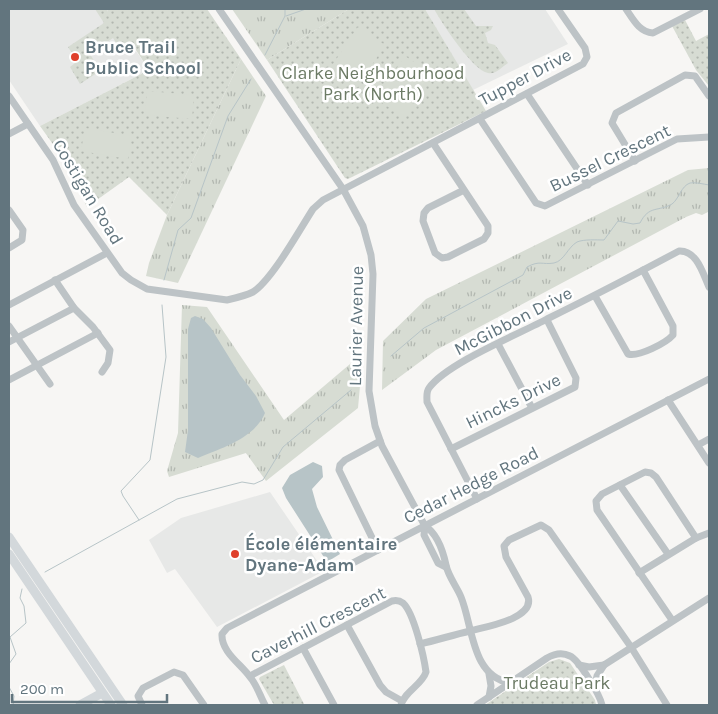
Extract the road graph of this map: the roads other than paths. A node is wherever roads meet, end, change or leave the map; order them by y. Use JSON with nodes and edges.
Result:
{"nodes":[{"id":1,"x":219,"y":9,"type":"edge"},
{"id":2,"x":558,"y":9,"type":"edge"},
{"id":3,"x":626,"y":9,"type":"edge"},
{"id":4,"x":700,"y":9,"type":"edge"},
{"id":5,"x":527,"y":94,"type":"junction"},
{"id":6,"x":9,"y":96,"type":"edge"},
{"id":7,"x":709,"y":96,"type":"edge"},
{"id":8,"x":480,"y":119,"type":"junction"},
{"id":9,"x":28,"y":124,"type":"junction"},
{"id":10,"x":9,"y":134,"type":"edge"},
{"id":11,"x":709,"y":136,"type":"edge"},
{"id":12,"x":432,"y":143,"type":"junction"},
{"id":13,"x":636,"y":161,"type":"junction"},
{"id":14,"x":588,"y":185,"type":"junction"},
{"id":15,"x":344,"y":189,"type":"junction"},
{"id":16,"x":464,"y":190,"type":"junction"},
{"id":17,"x":9,"y":210,"type":"edge"},
{"id":18,"x":9,"y":248,"type":"edge"},
{"id":19,"x":107,"y":253,"type":"junction"},
{"id":20,"x":643,"y":270,"type":"junction"},
{"id":21,"x":55,"y":280,"type":"junction"},
{"id":22,"x":709,"y":287,"type":"edge"},
{"id":23,"x":595,"y":296,"type":"junction"},
{"id":24,"x":9,"y":305,"type":"edge"},
{"id":25,"x":74,"y":308,"type":"junction"},
{"id":26,"x":547,"y":320,"type":"junction"},
{"id":27,"x":9,"y":326,"type":"edge"},
{"id":28,"x":98,"y":333,"type":"junction"},
{"id":29,"x":17,"y":338,"type":"junction"},
{"id":30,"x":9,"y":342,"type":"edge"},
{"id":31,"x":498,"y":344,"type":"junction"},
{"id":32,"x":37,"y":365,"type":"junction"},
{"id":33,"x":102,"y":372,"type":"dead end"},
{"id":34,"x":709,"y":379,"type":"edge"},
{"id":35,"x":9,"y":380,"type":"edge"},
{"id":36,"x":50,"y":384,"type":"dead end"},
{"id":37,"x":668,"y":400,"type":"junction"},
{"id":38,"x":532,"y":408,"type":"junction"},
{"id":39,"x":709,"y":439,"type":"edge"},
{"id":40,"x":380,"y":441,"type":"junction"},
{"id":41,"x":698,"y":445,"type":"junction"},
{"id":42,"x":451,"y":449,"type":"junction"},
{"id":43,"x":709,"y":462,"type":"edge"},
{"id":44,"x":620,"y":485,"type":"junction"},
{"id":45,"x":477,"y":499,"type":"junction"},
{"id":46,"x":425,"y":526,"type":"junction"},
{"id":47,"x":709,"y":533,"type":"edge"},
{"id":48,"x":9,"y":537,"type":"edge"},
{"id":49,"x":696,"y":538,"type":"junction"},
{"id":50,"x":378,"y":550,"type":"junction"},
{"id":51,"x":9,"y":554,"type":"edge"},
{"id":52,"x":668,"y":554,"type":"junction"},
{"id":53,"x":639,"y":572,"type":"junction"},
{"id":54,"x":709,"y":598,"type":"edge"},
{"id":55,"x":672,"y":620,"type":"junction"},
{"id":56,"x":347,"y":625,"type":"junction"},
{"id":57,"x":470,"y":631,"type":"junction"},
{"id":58,"x":420,"y":644,"type":"junction"},
{"id":59,"x":631,"y":647,"type":"junction"},
{"id":60,"x":303,"y":648,"type":"junction"},
{"id":61,"x":578,"y":665,"type":"junction"},
{"id":62,"x":604,"y":665,"type":"junction"},
{"id":63,"x":489,"y":674,"type":"junction"},
{"id":64,"x":250,"y":676,"type":"junction"},
{"id":65,"x":510,"y":683,"type":"junction"},
{"id":66,"x":594,"y":688,"type":"junction"},
{"id":67,"x":102,"y":693,"type":"junction"},
{"id":68,"x":489,"y":697,"type":"junction"},
{"id":69,"x":401,"y":703,"type":"edge"},
{"id":70,"x":80,"y":705,"type":"edge"},
{"id":71,"x":111,"y":705,"type":"edge"},
{"id":72,"x":123,"y":705,"type":"edge"},
{"id":73,"x":142,"y":705,"type":"edge"},
{"id":74,"x":204,"y":705,"type":"edge"},
{"id":75,"x":265,"y":705,"type":"edge"},
{"id":76,"x":334,"y":705,"type":"edge"},
{"id":77,"x":477,"y":705,"type":"edge"},
{"id":78,"x":602,"y":705,"type":"edge"},
{"id":79,"x":667,"y":705,"type":"edge"}],
"edges":[{"from":1,"to":15,"type":"street","name":"Laurier Avenue"},
{"from":2,"to":5,"type":"street","name":"Tupper Drive"},
{"from":3,"to":4,"type":"street"},
{"from":5,"to":8,"type":"street","name":"Tupper Drive"},
{"from":5,"to":14,"type":"street"},
{"from":6,"to":9,"type":"street","name":"Costigan Road"},
{"from":7,"to":13,"type":"street"},
{"from":8,"to":12,"type":"street","name":"Tupper Drive"},
{"from":8,"to":14,"type":"street","name":"Bussel Crescent"},
{"from":9,"to":10,"type":"street"},
{"from":9,"to":19,"type":"street","name":"Costigan Road"},
{"from":11,"to":13,"type":"street","name":"Bussel Crescent"},
{"from":12,"to":15,"type":"street","name":"Tupper Drive"},
{"from":12,"to":16,"type":"street"},
{"from":13,"to":14,"type":"street","name":"Bussel Crescent"},
{"from":15,"to":19,"type":"street","name":"Costigan Road"},
{"from":15,"to":40,"type":"street","name":"Laurier Avenue"},
{"from":16,"to":16,"type":"street"},
{"from":17,"to":18,"type":"street"},
{"from":19,"to":21,"type":"street"},
{"from":20,"to":22,"type":"street","name":"McGibbon Drive"},
{"from":20,"to":23,"type":"street","name":"McGibbon Drive"},
{"from":20,"to":23,"type":"street"},
{"from":21,"to":24,"type":"street"},
{"from":21,"to":25,"type":"street"},
{"from":23,"to":26,"type":"street","name":"McGibbon Drive"},
{"from":25,"to":28,"type":"street"},
{"from":25,"to":29,"type":"street"},
{"from":26,"to":31,"type":"street","name":"McGibbon Drive"},
{"from":26,"to":38,"type":"street","name":"Hincks Drive"},
{"from":27,"to":29,"type":"street"},
{"from":28,"to":32,"type":"street"},
{"from":28,"to":33,"type":"street"},
{"from":29,"to":30,"type":"street"},
{"from":29,"to":32,"type":"street"},
{"from":31,"to":38,"type":"street"},
{"from":31,"to":42,"type":"street","name":"McGibbon Drive"},
{"from":32,"to":35,"type":"street"},
{"from":32,"to":36,"type":"street"},
{"from":34,"to":37,"type":"street","name":"Cedar Hedge Road"},
{"from":37,"to":41,"type":"street"},
{"from":37,"to":45,"type":"street","name":"Cedar Hedge Road"},
{"from":38,"to":42,"type":"street","name":"Hincks Drive"},
{"from":39,"to":41,"type":"street"},
{"from":40,"to":46,"type":"street","name":"Laurier Avenue"},
{"from":40,"to":50,"type":"street"},
{"from":41,"to":43,"type":"street"},
{"from":42,"to":45,"type":"street","name":"McGibbon Drive"},
{"from":44,"to":49,"type":"street"},
{"from":44,"to":52,"type":"street"},
{"from":44,"to":53,"type":"street"},
{"from":45,"to":46,"type":"street","name":"Cedar Hedge Road"},
{"from":46,"to":50,"type":"street","name":"Cedar Hedge Road"},
{"from":46,"to":57,"type":"street","name":"Laurier Avenue"},
{"from":47,"to":49,"type":"street"},
{"from":48,"to":72,"type":"main road"},
{"from":49,"to":52,"type":"street"},
{"from":50,"to":64,"type":"street","name":"Cedar Hedge Road"},
{"from":51,"to":67,"type":"main road"},
{"from":52,"to":53,"type":"street"},
{"from":53,"to":55,"type":"street"},
{"from":54,"to":55,"type":"street"},
{"from":55,"to":59,"type":"street"},
{"from":56,"to":58,"type":"street","name":"Caverhill Crescent"},
{"from":56,"to":60,"type":"street","name":"Caverhill Crescent"},
{"from":56,"to":69,"type":"street"},
{"from":57,"to":58,"type":"street"},
{"from":57,"to":59,"type":"street"},
{"from":57,"to":63,"type":"street","name":"Laurier Avenue"},
{"from":58,"to":69,"type":"street","name":"Caverhill Crescent"},
{"from":59,"to":62,"type":"street"},
{"from":59,"to":79,"type":"street"},
{"from":60,"to":64,"type":"street","name":"Caverhill Crescent"},
{"from":60,"to":76,"type":"street"},
{"from":61,"to":62,"type":"street"},
{"from":61,"to":65,"type":"street"},
{"from":61,"to":66,"type":"street"},
{"from":62,"to":66,"type":"street"},
{"from":63,"to":65,"type":"street"},
{"from":63,"to":68,"type":"street"},
{"from":64,"to":75,"type":"street"},
{"from":65,"to":68,"type":"street"},
{"from":66,"to":78,"type":"street"},
{"from":67,"to":70,"type":"main road"},
{"from":67,"to":71,"type":"main road"},
{"from":68,"to":77,"type":"street"},
{"from":73,"to":74,"type":"street"}]}
